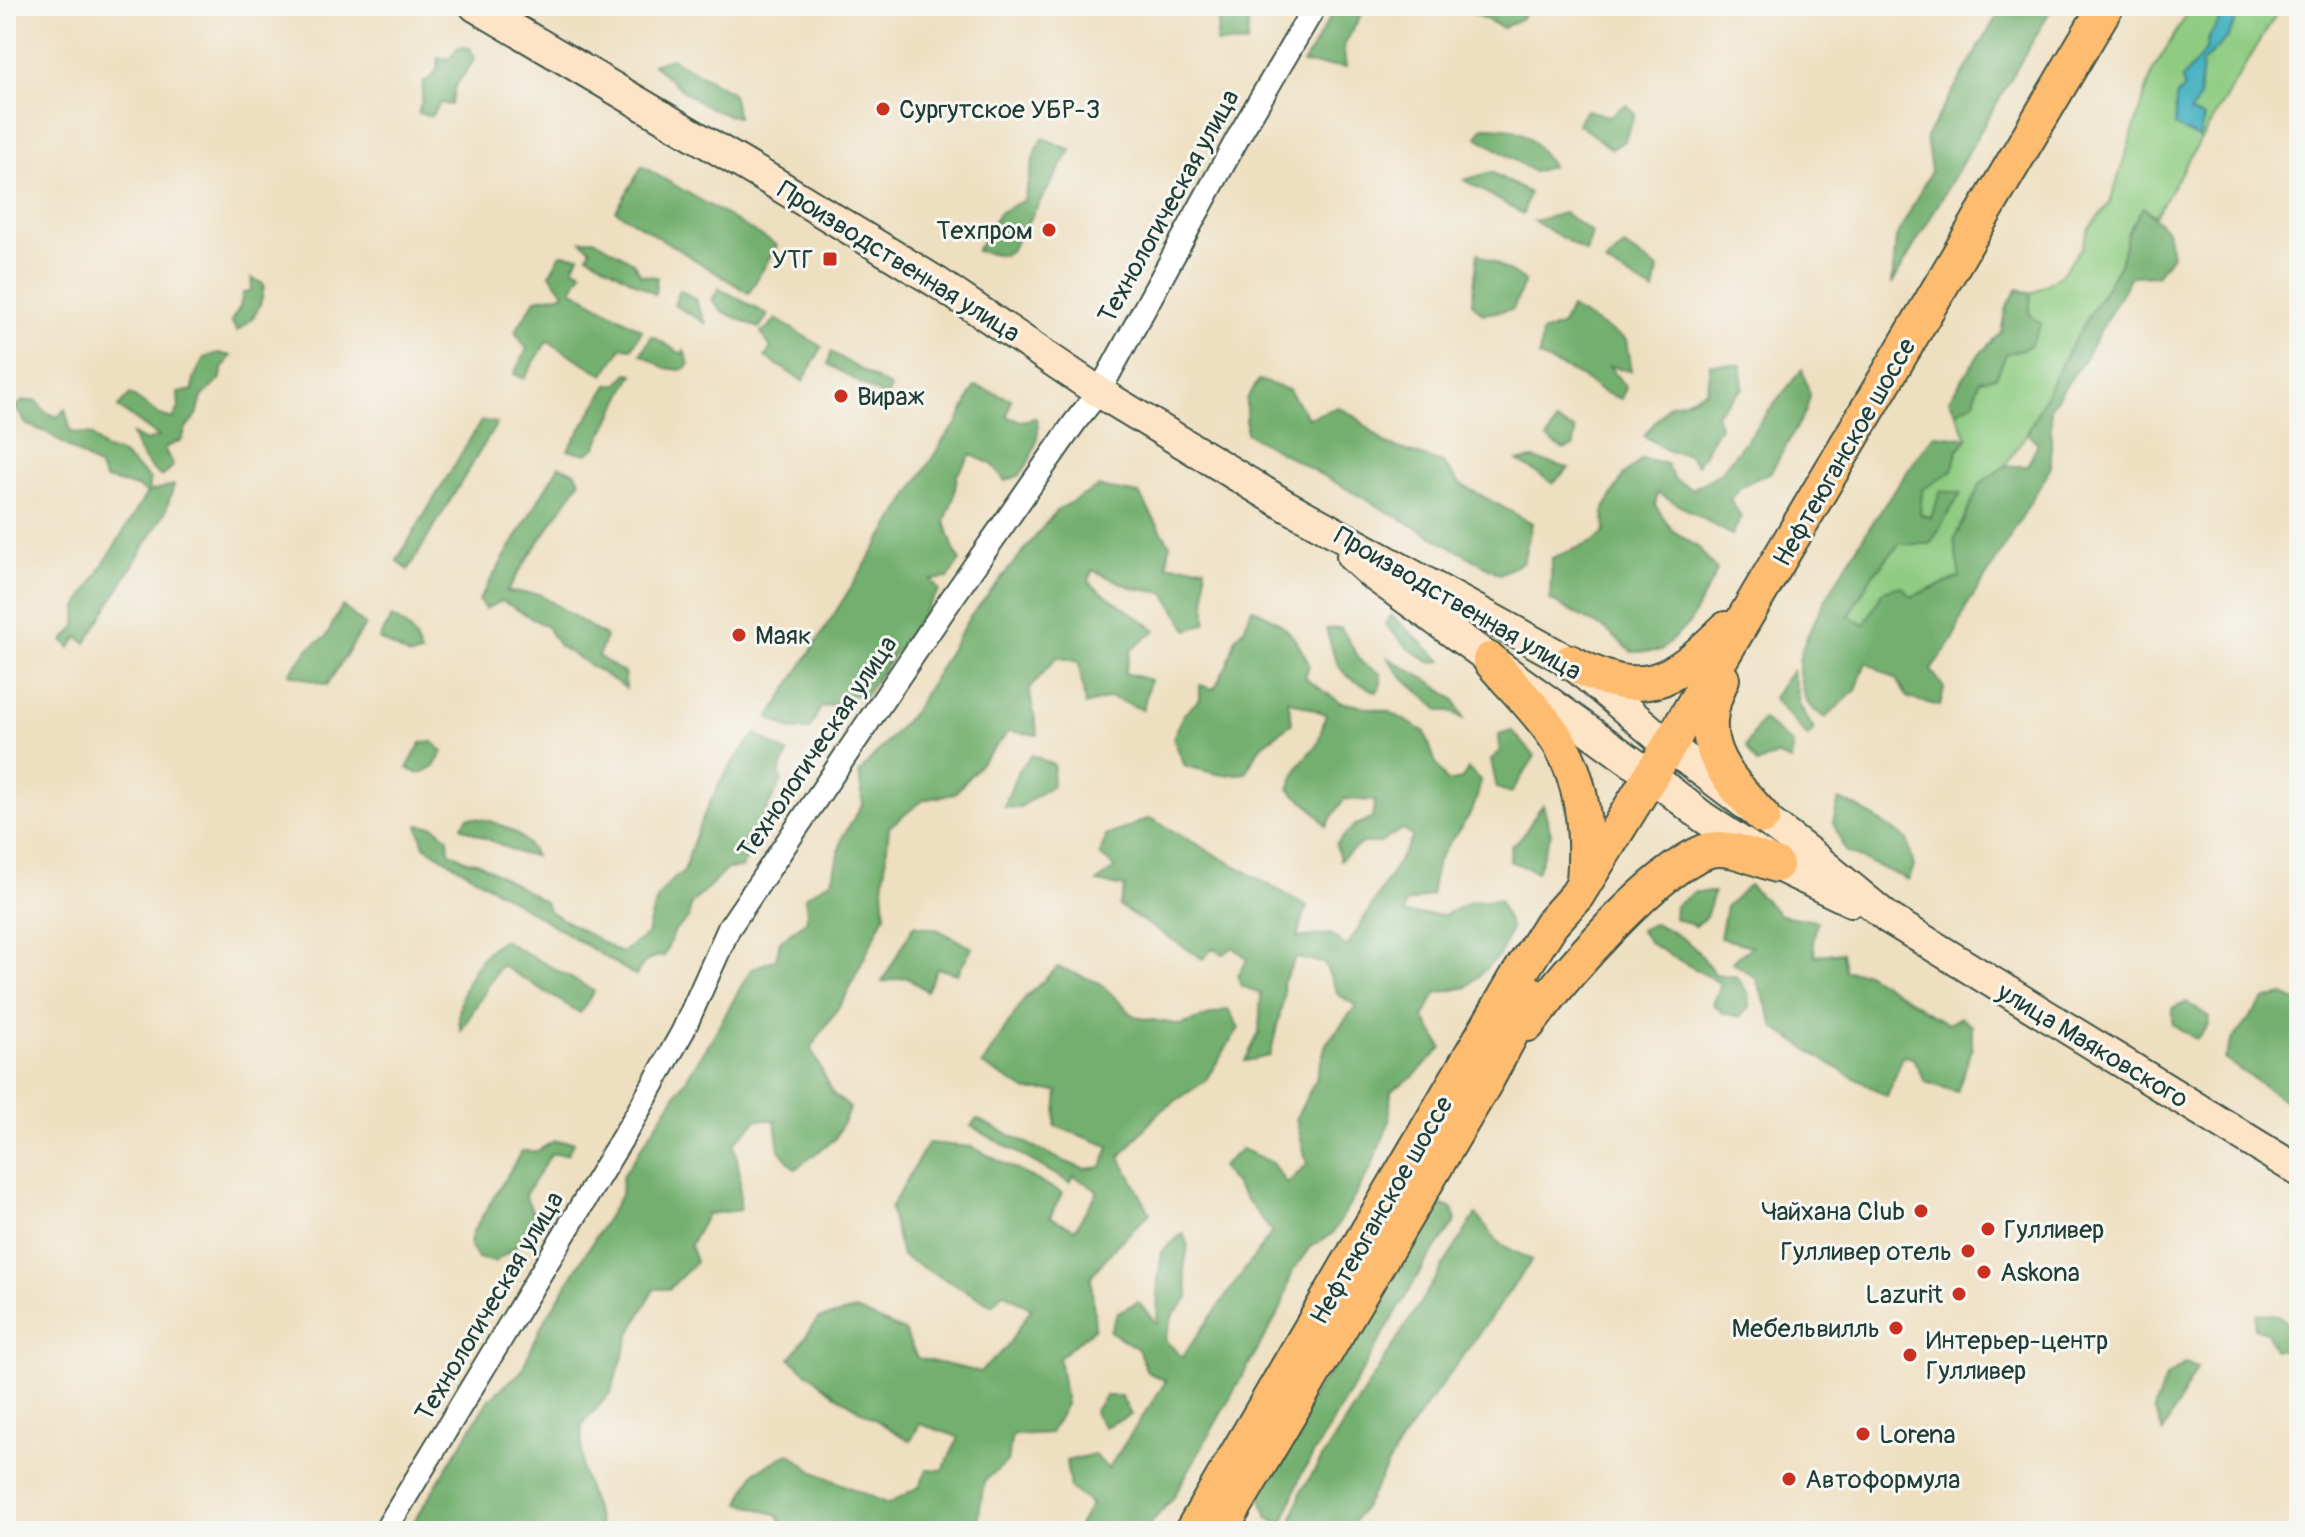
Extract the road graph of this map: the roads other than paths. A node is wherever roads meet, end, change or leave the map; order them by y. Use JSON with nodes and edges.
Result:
{"nodes":[{"id":1,"x":475,"y":6,"type":"edge"},
{"id":2,"x":1315,"y":6,"type":"edge"},
{"id":3,"x":2106,"y":6,"type":"edge"},
{"id":4,"x":1099,"y":392,"type":"junction"},
{"id":5,"x":1318,"y":524,"type":"junction"},
{"id":6,"x":1758,"y":598,"type":"junction"},
{"id":7,"x":1490,"y":660,"type":"junction"},
{"id":8,"x":1570,"y":662,"type":"junction"},
{"id":9,"x":1669,"y":746,"type":"junction"},
{"id":10,"x":1650,"y":775,"type":"junction"},
{"id":11,"x":1763,"y":817,"type":"junction"},
{"id":12,"x":1776,"y":865,"type":"junction"},
{"id":13,"x":1580,"y":889,"type":"junction"},
{"id":14,"x":1888,"y":918,"type":"junction"},
{"id":15,"x":1487,"y":1079,"type":"junction"},
{"id":16,"x":2299,"y":1171,"type":"edge"},
{"id":17,"x":385,"y":1531,"type":"edge"},
{"id":18,"x":1192,"y":1531,"type":"edge"},
{"id":19,"x":1220,"y":1531,"type":"edge"}],
"edges":[{"from":1,"to":4,"type":"main road","name":"Производственная улица"},
{"from":2,"to":4,"type":"street","name":"Технологическая улица"},
{"from":3,"to":6,"type":"main road","name":"Нефтеюганское шоссе"},
{"from":4,"to":5,"type":"main road","name":"Производственная улица"},
{"from":4,"to":17,"type":"street","name":"Технологическая улица"},
{"from":5,"to":7,"type":"main road","name":"Производственная улица"},
{"from":5,"to":8,"type":"main road","name":"Производственная улица"},
{"from":6,"to":8,"type":"main road"},
{"from":6,"to":9,"type":"main road","name":"Нефтеюганское шоссе"},
{"from":6,"to":11,"type":"main road"},
{"from":7,"to":10,"type":"main road","name":"Производственная улица"},
{"from":7,"to":13,"type":"main road"},
{"from":8,"to":9,"type":"main road","name":"Производственная улица"},
{"from":9,"to":10,"type":"main road","name":"Нефтеюганское шоссе"},
{"from":9,"to":11,"type":"main road","name":"улица Маяковского"},
{"from":10,"to":12,"type":"main road","name":"улица Маяковского"},
{"from":10,"to":13,"type":"main road","name":"Нефтеюганское шоссе"},
{"from":11,"to":14,"type":"main road","name":"улица Маяковского"},
{"from":12,"to":14,"type":"main road","name":"улица Маяковского"},
{"from":12,"to":15,"type":"main road"},
{"from":13,"to":15,"type":"main road","name":"Нефтеюганское шоссе"},
{"from":13,"to":18,"type":"main road","name":"Нефтеюганское шоссе"},
{"from":14,"to":16,"type":"main road","name":"улица Маяковского"},
{"from":15,"to":19,"type":"main road","name":"Нефтеюганское шоссе"}]}
